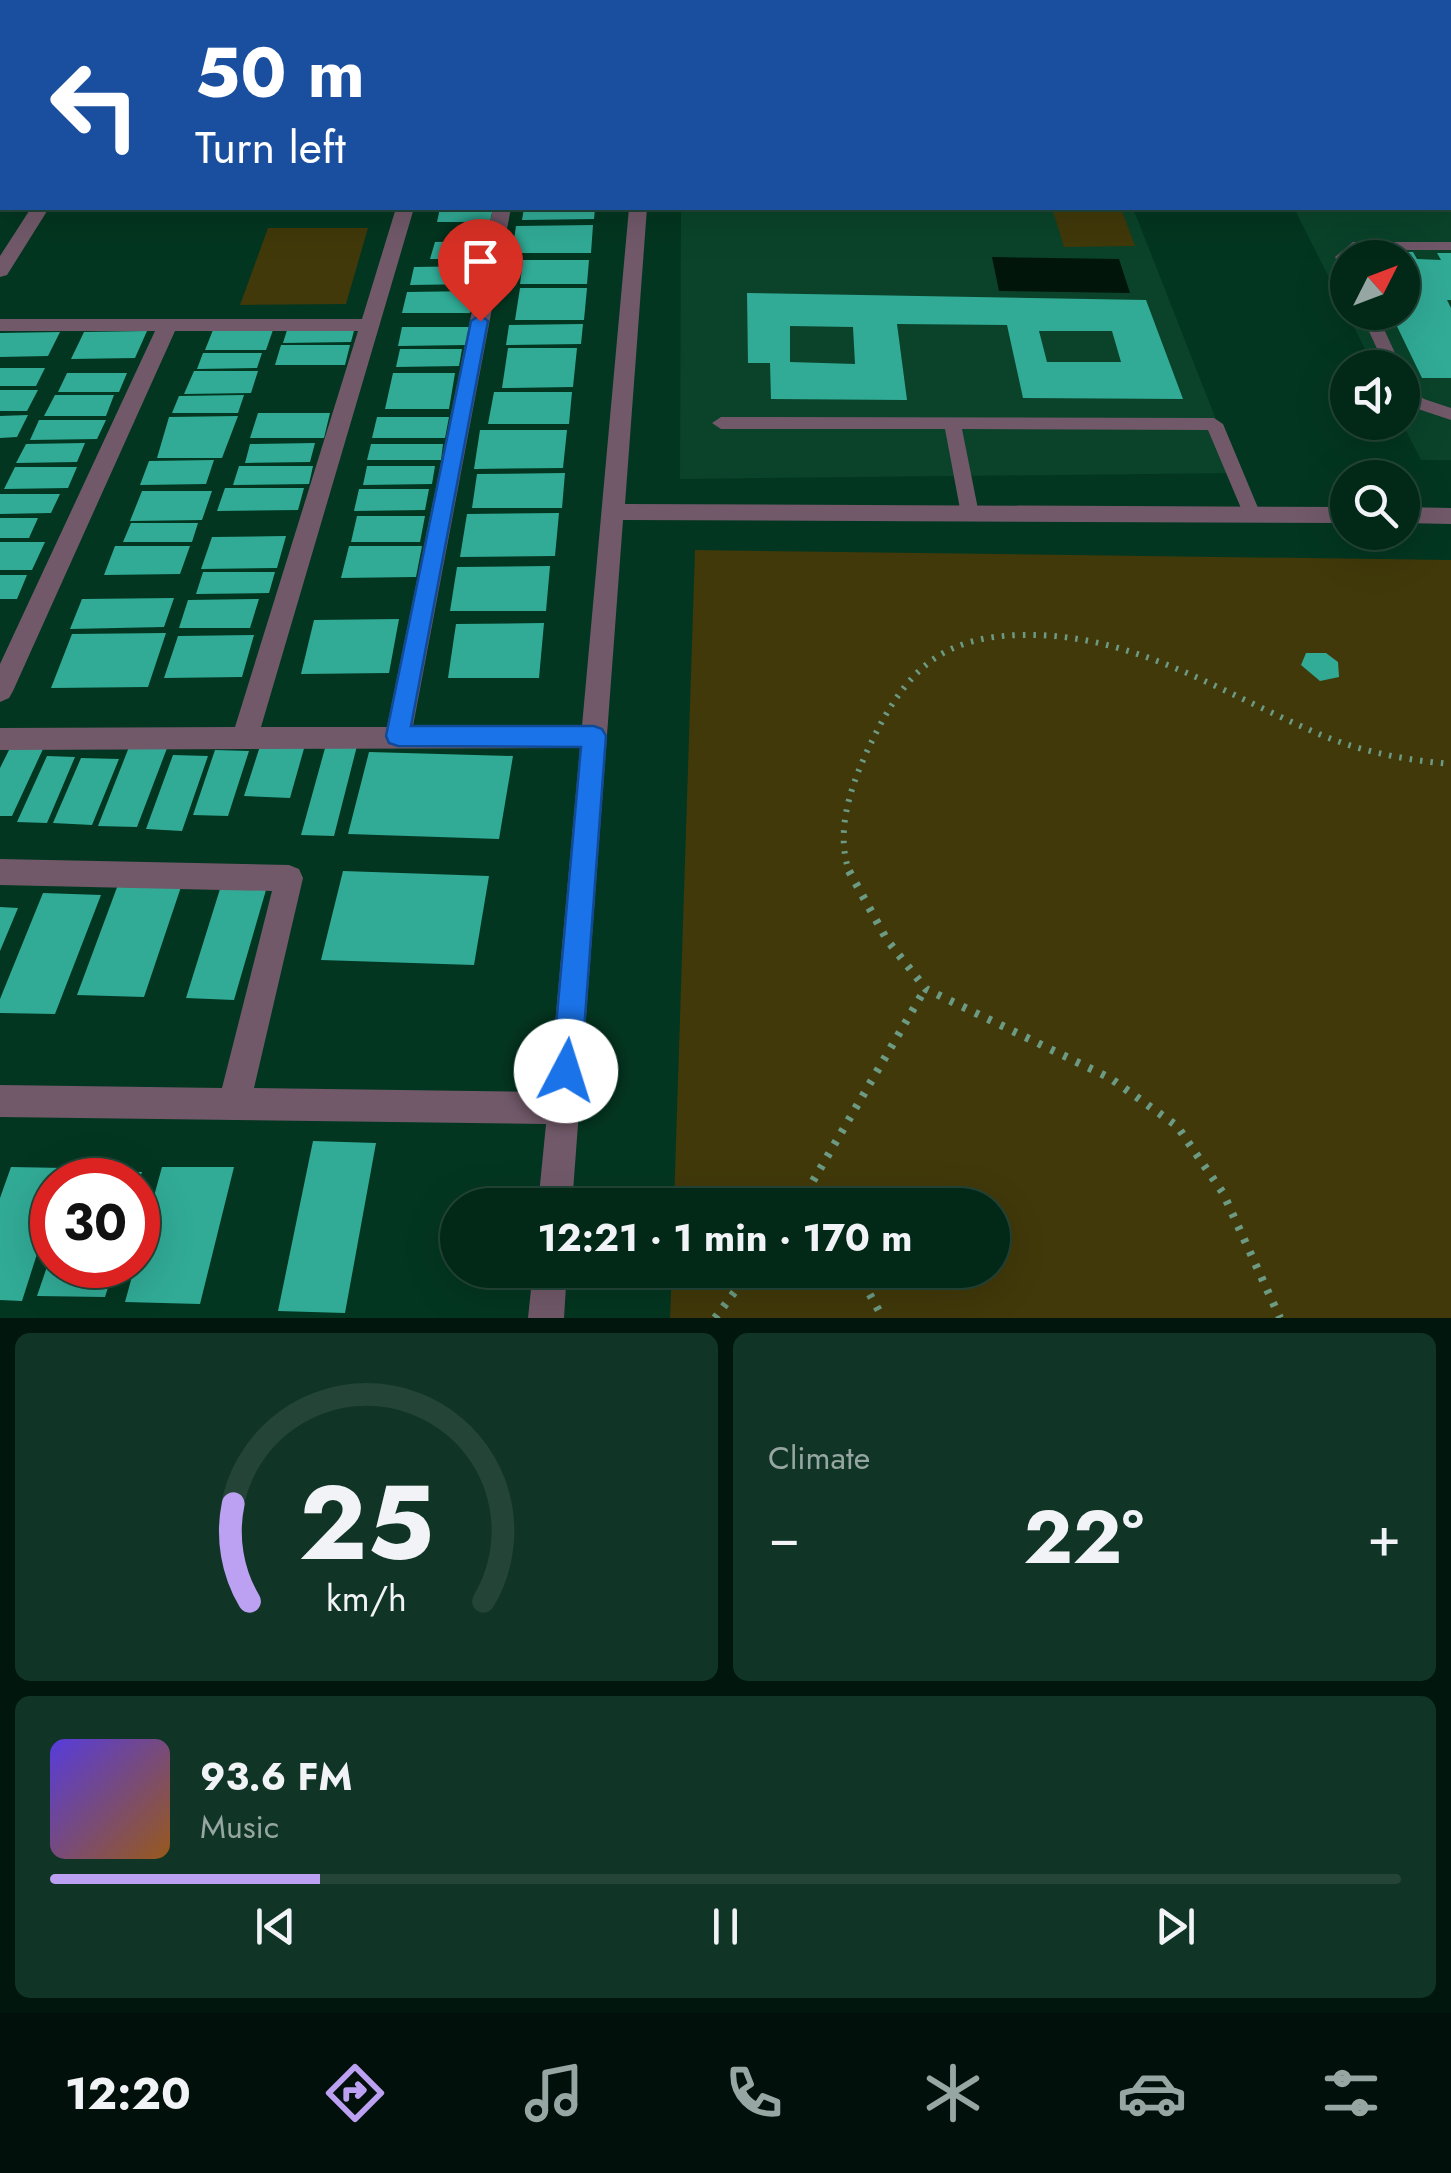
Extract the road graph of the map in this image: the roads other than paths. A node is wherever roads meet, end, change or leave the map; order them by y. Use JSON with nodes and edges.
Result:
{"nodes":[{"id":1,"x":39,"y":210,"type":"edge"},
{"id":2,"x":404,"y":210,"type":"edge"},
{"id":3,"x":502,"y":210,"type":"edge"},
{"id":4,"x":638,"y":210,"type":"edge"},
{"id":5,"x":1420,"y":246,"type":"edge"},
{"id":6,"x":1451,"y":246,"type":"edge"},
{"id":7,"x":0,"y":272,"type":"edge"},
{"id":8,"x":0,"y":324,"type":"edge"},
{"id":9,"x":369,"y":325,"type":"junction"},
{"id":10,"x":167,"y":326,"type":"junction"},
{"id":11,"x":1420,"y":405,"type":"edge"},
{"id":12,"x":1451,"y":414,"type":"edge"},
{"id":13,"x":721,"y":423,"type":"dead end"},
{"id":14,"x":952,"y":423,"type":"junction"},
{"id":15,"x":613,"y":512,"type":"junction"},
{"id":16,"x":970,"y":514,"type":"junction"},
{"id":17,"x":1252,"y":514,"type":"junction"},
{"id":18,"x":1330,"y":515,"type":"edge"},
{"id":19,"x":1420,"y":515,"type":"edge"},
{"id":20,"x":1451,"y":516,"type":"edge"},
{"id":21,"x":0,"y":691,"type":"edge"},
{"id":22,"x":398,"y":736,"type":"junction"},
{"id":23,"x":594,"y":736,"type":"junction"},
{"id":24,"x":245,"y":738,"type":"junction"},
{"id":25,"x":0,"y":739,"type":"edge"},
{"id":26,"x":0,"y":872,"type":"edge"},
{"id":27,"x":0,"y":1101,"type":"edge"},
{"id":28,"x":234,"y":1104,"type":"junction"},
{"id":29,"x":564,"y":1108,"type":"junction"},
{"id":30,"x":557,"y":1188,"type":"edge"},
{"id":31,"x":548,"y":1288,"type":"edge"},
{"id":32,"x":546,"y":1318,"type":"edge"}],
"edges":[{"from":1,"to":7,"type":"street"},
{"from":2,"to":9,"type":"street"},
{"from":3,"to":22,"type":"street"},
{"from":4,"to":15,"type":"street"},
{"from":5,"to":6,"type":"lane"},
{"from":8,"to":10,"type":"street"},
{"from":9,"to":10,"type":"street"},
{"from":9,"to":24,"type":"street"},
{"from":10,"to":21,"type":"street"},
{"from":11,"to":12,"type":"lane"},
{"from":13,"to":14,"type":"lane"},
{"from":14,"to":16,"type":"lane"},
{"from":14,"to":17,"type":"lane"},
{"from":15,"to":16,"type":"street"},
{"from":15,"to":23,"type":"street"},
{"from":16,"to":17,"type":"street"},
{"from":17,"to":18,"type":"street"},
{"from":19,"to":20,"type":"street"},
{"from":22,"to":23,"type":"street"},
{"from":22,"to":24,"type":"street"},
{"from":23,"to":29,"type":"street"},
{"from":24,"to":25,"type":"street"},
{"from":26,"to":28,"type":"street"},
{"from":27,"to":28,"type":"street"},
{"from":28,"to":29,"type":"street"},
{"from":29,"to":30,"type":"street"},
{"from":31,"to":32,"type":"street"}]}
